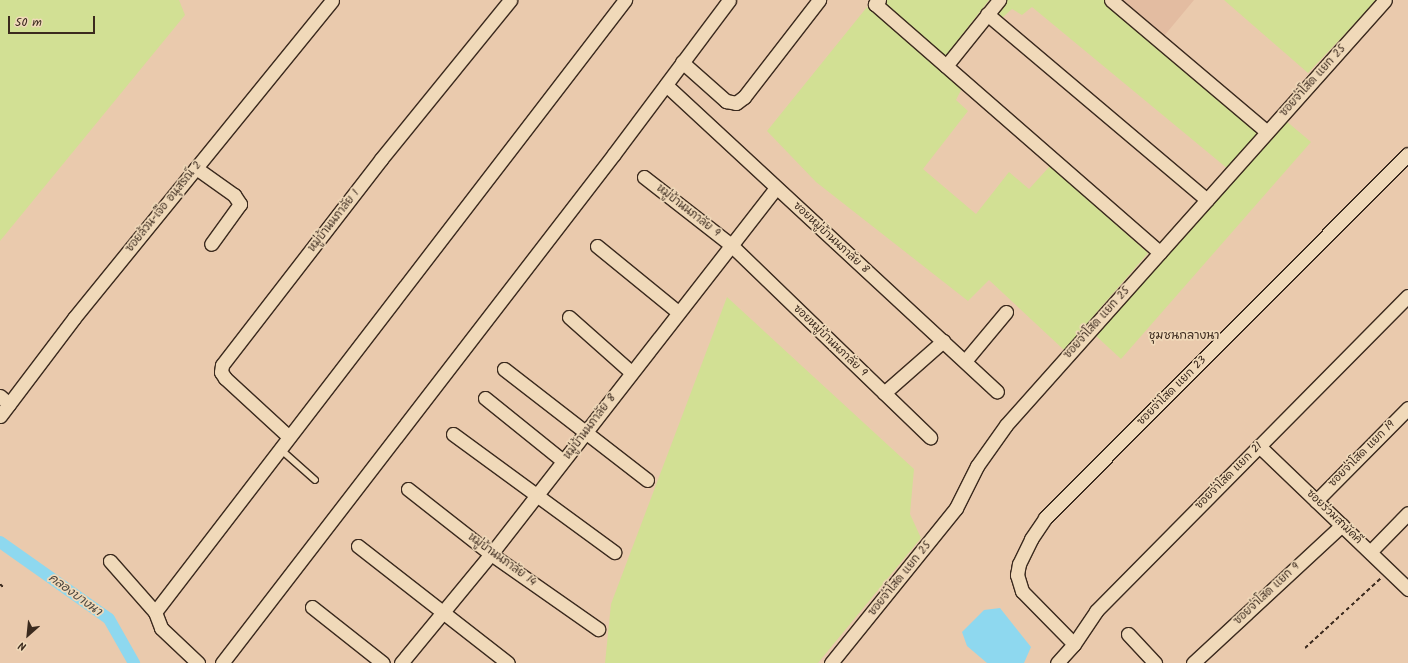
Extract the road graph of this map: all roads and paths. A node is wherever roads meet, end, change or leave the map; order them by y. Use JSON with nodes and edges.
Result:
{"nodes":[{"id":1,"x":332,"y":0,"type":"edge"},
{"id":2,"x":510,"y":0,"type":"edge"},
{"id":3,"x":625,"y":0,"type":"edge"},
{"id":4,"x":819,"y":0,"type":"edge"},
{"id":5,"x":879,"y":0,"type":"edge"},
{"id":6,"x":999,"y":0,"type":"edge"},
{"id":7,"x":1111,"y":0,"type":"edge"},
{"id":8,"x":1385,"y":0,"type":"edge"},
{"id":9,"x":727,"y":1,"type":"edge"},
{"id":10,"x":987,"y":14,"type":"junction"},
{"id":11,"x":682,"y":62,"type":"junction"},
{"id":12,"x":946,"y":66,"type":"junction"},
{"id":13,"x":666,"y":85,"type":"junction"},
{"id":14,"x":1267,"y":132,"type":"junction"},
{"id":15,"x":1408,"y":154,"type":"edge"},
{"id":16,"x":196,"y":168,"type":"junction"},
{"id":17,"x":644,"y":176,"type":"dead end"},
{"id":18,"x":776,"y":188,"type":"junction"},
{"id":19,"x":1207,"y":200,"type":"junction"},
{"id":20,"x":211,"y":244,"type":"dead end"},
{"id":21,"x":731,"y":245,"type":"junction"},
{"id":22,"x":596,"y":246,"type":"dead end"},
{"id":23,"x":1160,"y":253,"type":"junction"},
{"id":24,"x":1408,"y":296,"type":"edge"},
{"id":25,"x":678,"y":312,"type":"junction"},
{"id":26,"x":1006,"y":312,"type":"dead end"},
{"id":27,"x":569,"y":317,"type":"dead end"},
{"id":28,"x":943,"y":341,"type":"junction"},
{"id":29,"x":965,"y":361,"type":"junction"},
{"id":30,"x":504,"y":370,"type":"dead end"},
{"id":31,"x":631,"y":372,"type":"junction"},
{"id":32,"x":997,"y":391,"type":"dead end"},
{"id":33,"x":884,"y":393,"type":"junction"},
{"id":34,"x":485,"y":398,"type":"dead end"},
{"id":35,"x":5,"y":400,"type":"edge"},
{"id":36,"x":1408,"y":408,"type":"edge"},
{"id":37,"x":0,"y":416,"type":"edge"},
{"id":38,"x":587,"y":432,"type":"junction"},
{"id":39,"x":453,"y":434,"type":"dead end"},
{"id":40,"x":288,"y":436,"type":"junction"},
{"id":41,"x":930,"y":437,"type":"dead end"},
{"id":42,"x":1259,"y":446,"type":"junction"},
{"id":43,"x":279,"y":448,"type":"junction"},
{"id":44,"x":563,"y":461,"type":"junction"},
{"id":45,"x":315,"y":480,"type":"dead end"},
{"id":46,"x":647,"y":480,"type":"dead end"},
{"id":47,"x":408,"y":489,"type":"dead end"},
{"id":48,"x":536,"y":495,"type":"junction"},
{"id":49,"x":1316,"y":501,"type":"junction"},
{"id":50,"x":1408,"y":513,"type":"edge"},
{"id":51,"x":1342,"y":525,"type":"junction"},
{"id":52,"x":358,"y":546,"type":"dead end"},
{"id":53,"x":614,"y":552,"type":"dead end"},
{"id":54,"x":1370,"y":552,"type":"junction"},
{"id":55,"x":491,"y":554,"type":"junction"},
{"id":56,"x":110,"y":561,"type":"dead end"},
{"id":57,"x":1388,"y":570,"type":"junction"},
{"id":58,"x":0,"y":584,"type":"edge"},
{"id":59,"x":4,"y":588,"type":"dead end"},
{"id":60,"x":1408,"y":589,"type":"edge"},
{"id":61,"x":312,"y":607,"type":"dead end"},
{"id":62,"x":155,"y":612,"type":"junction"},
{"id":63,"x":442,"y":613,"type":"junction"},
{"id":64,"x":598,"y":629,"type":"dead end"},
{"id":65,"x":1128,"y":634,"type":"dead end"},
{"id":66,"x":1074,"y":644,"type":"junction"},
{"id":67,"x":1305,"y":648,"type":"dead end"},
{"id":68,"x":198,"y":663,"type":"edge"},
{"id":69,"x":222,"y":663,"type":"edge"},
{"id":70,"x":383,"y":663,"type":"edge"},
{"id":71,"x":401,"y":663,"type":"edge"},
{"id":72,"x":508,"y":663,"type":"edge"},
{"id":73,"x":831,"y":663,"type":"edge"},
{"id":74,"x":1057,"y":663,"type":"edge"},
{"id":75,"x":1155,"y":663,"type":"edge"},
{"id":76,"x":1193,"y":663,"type":"edge"}],
"edges":[{"from":1,"to":16,"type":"street","name":"ซอยล้วน-เจือ อนุสรณ์ 2"},
{"from":2,"to":40,"type":"street","name":"หมู่บ้านนภาลัย 1"},
{"from":3,"to":40,"type":"street"},
{"from":4,"to":11,"type":"street"},
{"from":5,"to":12,"type":"street"},
{"from":6,"to":10,"type":"street"},
{"from":7,"to":14,"type":"street"},
{"from":8,"to":14,"type":"street","name":"ซอยจ่าโสด แยก 25"},
{"from":9,"to":11,"type":"street"},
{"from":10,"to":12,"type":"street"},
{"from":10,"to":19,"type":"street"},
{"from":11,"to":13,"type":"street"},
{"from":12,"to":23,"type":"street"},
{"from":13,"to":18,"type":"street","name":"ซอยหมู่บ้านนภาลัย 8"},
{"from":13,"to":69,"type":"street"},
{"from":14,"to":19,"type":"street","name":"ซอยจ่าโสด แยก 25"},
{"from":15,"to":66,"type":"street","name":"ซอยจ่าโสด แยก 23"},
{"from":16,"to":20,"type":"street"},
{"from":16,"to":35,"type":"street","name":"ซอยล้วน-เจือ อนุสรณ์ 2"},
{"from":17,"to":21,"type":"street","name":"หมู่บ้านนภาลัย 9"},
{"from":18,"to":21,"type":"street","name":"หมู่บ้านนภาลัย 8"},
{"from":18,"to":28,"type":"street","name":"ซอยหมู่บ้านนภาลัย 8"},
{"from":19,"to":23,"type":"street","name":"ซอยจ่าโสด แยก 25"},
{"from":21,"to":25,"type":"street","name":"หมู่บ้านนภาลัย 8"},
{"from":21,"to":33,"type":"street","name":"ซอยหมู่บ้านนภาลัย 9"},
{"from":22,"to":25,"type":"street"},
{"from":23,"to":73,"type":"street","name":"ซอยจ่าโสด แยก 25"},
{"from":24,"to":42,"type":"street","name":"ซอยจ่าโสด แยก 21"},
{"from":25,"to":31,"type":"street","name":"หมู่บ้านนภาลัย 8"},
{"from":26,"to":29,"type":"street"},
{"from":27,"to":31,"type":"street"},
{"from":28,"to":29,"type":"street","name":"ซอยหมู่บ้านนภาลัย 8"},
{"from":28,"to":33,"type":"street"},
{"from":29,"to":32,"type":"street","name":"ซอยหมู่บ้านนภาลัย 8"},
{"from":30,"to":38,"type":"street"},
{"from":31,"to":38,"type":"street","name":"หมู่บ้านนภาลัย 8"},
{"from":33,"to":41,"type":"street","name":"ซอยหมู่บ้านนภาลัย 9"},
{"from":34,"to":44,"type":"street"},
{"from":35,"to":37,"type":"street","name":"ซอยล้วน-เจือ อนุสรณ์ 2"},
{"from":36,"to":49,"type":"street","name":"ซอยจ่าโสด แยก 19"},
{"from":38,"to":44,"type":"street","name":"หมู่บ้านนภาลัย 8"},
{"from":38,"to":46,"type":"street"},
{"from":39,"to":48,"type":"street"},
{"from":40,"to":43,"type":"street"},
{"from":42,"to":49,"type":"street","name":"ซอยร่วมสามัคคี"},
{"from":42,"to":66,"type":"street","name":"ซอยจ่าโสด แยก 21"},
{"from":43,"to":45,"type":"lane"},
{"from":43,"to":62,"type":"street"},
{"from":44,"to":48,"type":"street","name":"หมู่บ้านนภาลัย 8"},
{"from":47,"to":55,"type":"street","name":"หมู่บ้านนภาลัย 14"},
{"from":48,"to":53,"type":"street"},
{"from":48,"to":55,"type":"street","name":"หมู่บ้านนภาลัย 8"},
{"from":49,"to":51,"type":"street","name":"ซอยร่วมสามัคคี"},
{"from":50,"to":54,"type":"street"},
{"from":51,"to":54,"type":"street","name":"ซอยร่วมสามัคคี"},
{"from":51,"to":76,"type":"street","name":"ซอยจ่าโสด แยก 9"},
{"from":52,"to":63,"type":"street"},
{"from":54,"to":57,"type":"street","name":"ซอยร่วมสามัคคี"},
{"from":55,"to":63,"type":"street","name":"หมู่บ้านนภาลัย 8"},
{"from":55,"to":64,"type":"street","name":"หมู่บ้านนภาลัย 14"},
{"from":56,"to":62,"type":"street"},
{"from":57,"to":60,"type":"street","name":"ซอยร่วมสามัคคี"},
{"from":57,"to":67,"type":"path"},
{"from":58,"to":59,"type":"path"},
{"from":61,"to":70,"type":"street"},
{"from":62,"to":68,"type":"street"},
{"from":63,"to":71,"type":"street","name":"หมู่บ้านนภาลัย 8"},
{"from":63,"to":72,"type":"street"},
{"from":65,"to":75,"type":"street"},
{"from":66,"to":74,"type":"street","name":"ซอยจ่าโสด แยก 21"}]}
